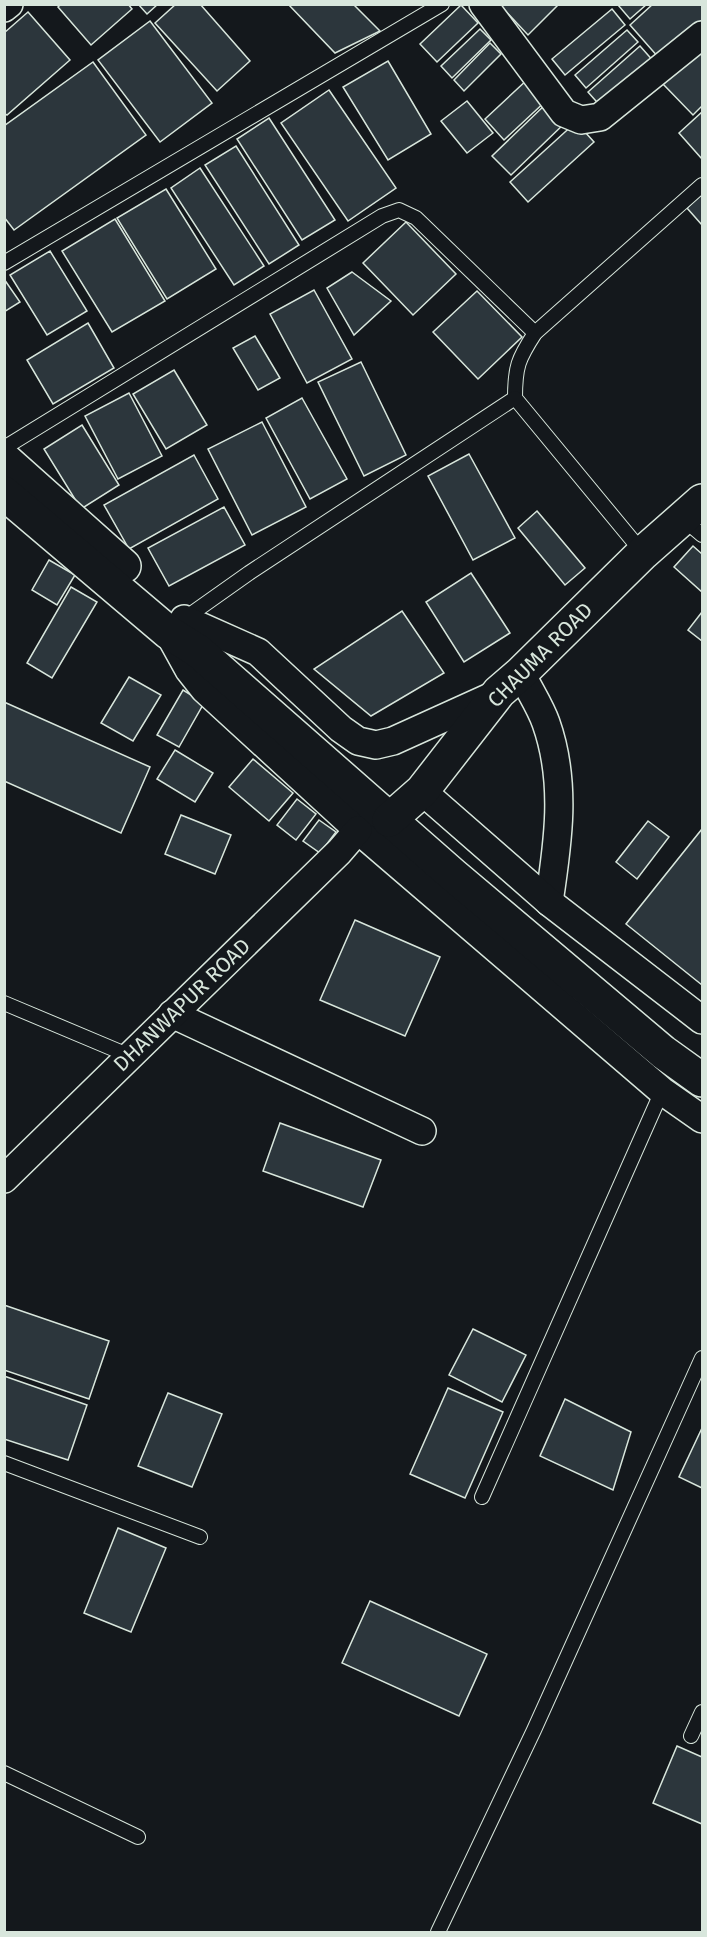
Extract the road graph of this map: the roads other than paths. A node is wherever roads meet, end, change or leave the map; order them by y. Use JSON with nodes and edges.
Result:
{"nodes":[{"id":1,"x":9,"y":4,"type":"edge"},
{"id":2,"x":442,"y":4,"type":"edge"},
{"id":3,"x":483,"y":4,"type":"edge"},
{"id":4,"x":4,"y":8,"type":"edge"},
{"id":5,"x":702,"y":35,"type":"edge"},
{"id":6,"x":702,"y":185,"type":"edge"},
{"id":7,"x":4,"y":263,"type":"edge"},
{"id":8,"x":535,"y":333,"type":"junction"},
{"id":9,"x":516,"y":398,"type":"junction"},
{"id":10,"x":4,"y":448,"type":"edge"},
{"id":11,"x":4,"y":459,"type":"edge"},
{"id":12,"x":4,"y":493,"type":"edge"},
{"id":13,"x":696,"y":518,"type":"edge"},
{"id":14,"x":643,"y":553,"type":"junction"},
{"id":15,"x":181,"y":632,"type":"junction"},
{"id":16,"x":510,"y":683,"type":"junction"},
{"id":17,"x":422,"y":791,"type":"junction"},
{"id":18,"x":389,"y":820,"type":"junction"},
{"id":19,"x":358,"y":830,"type":"junction"},
{"id":20,"x":549,"y":902,"type":"junction"},
{"id":21,"x":4,"y":1003,"type":"edge"},
{"id":22,"x":172,"y":1014,"type":"junction"},
{"id":23,"x":702,"y":1020,"type":"edge"},
{"id":24,"x":130,"y":1056,"type":"junction"},
{"id":25,"x":702,"y":1080,"type":"edge"},
{"id":26,"x":662,"y":1091,"type":"junction"},
{"id":27,"x":702,"y":1119,"type":"edge"},
{"id":28,"x":422,"y":1131,"type":"dead end"},
{"id":29,"x":4,"y":1179,"type":"edge"},
{"id":30,"x":702,"y":1358,"type":"edge"},
{"id":31,"x":4,"y":1463,"type":"edge"},
{"id":32,"x":482,"y":1497,"type":"dead end"},
{"id":33,"x":200,"y":1537,"type":"dead end"},
{"id":34,"x":702,"y":1712,"type":"edge"},
{"id":35,"x":691,"y":1736,"type":"dead end"},
{"id":36,"x":4,"y":1773,"type":"edge"},
{"id":37,"x":138,"y":1836,"type":"dead end"},
{"id":38,"x":438,"y":1932,"type":"edge"}],
"edges":[{"from":1,"to":4,"type":"street"},
{"from":2,"to":7,"type":"lane"},
{"from":3,"to":5,"type":"street"},
{"from":6,"to":8,"type":"lane"},
{"from":8,"to":9,"type":"lane"},
{"from":8,"to":10,"type":"lane"},
{"from":9,"to":14,"type":"lane"},
{"from":9,"to":15,"type":"lane"},
{"from":11,"to":15,"type":"street"},
{"from":12,"to":15,"type":"street"},
{"from":13,"to":14,"type":"street","name":"CHAUMA ROAD"},
{"from":14,"to":16,"type":"street","name":"CHAUMA ROAD"},
{"from":15,"to":16,"type":"street"},
{"from":15,"to":18,"type":"street"},
{"from":15,"to":19,"type":"street"},
{"from":16,"to":17,"type":"street","name":"CHAUMA ROAD"},
{"from":16,"to":20,"type":"street"},
{"from":17,"to":18,"type":"street","name":"CHAUMA ROAD"},
{"from":17,"to":20,"type":"street"},
{"from":18,"to":25,"type":"street"},
{"from":19,"to":22,"type":"street","name":"DHANWAPUR ROAD"},
{"from":19,"to":26,"type":"street"},
{"from":20,"to":23,"type":"street"},
{"from":21,"to":24,"type":"lane"},
{"from":22,"to":24,"type":"street","name":"DHANWAPUR ROAD"},
{"from":22,"to":28,"type":"street"},
{"from":24,"to":29,"type":"street","name":"DHANWAPUR ROAD"},
{"from":26,"to":27,"type":"street"},
{"from":26,"to":32,"type":"lane"},
{"from":30,"to":38,"type":"lane"},
{"from":31,"to":33,"type":"lane"},
{"from":34,"to":35,"type":"lane"},
{"from":36,"to":37,"type":"lane"}]}
